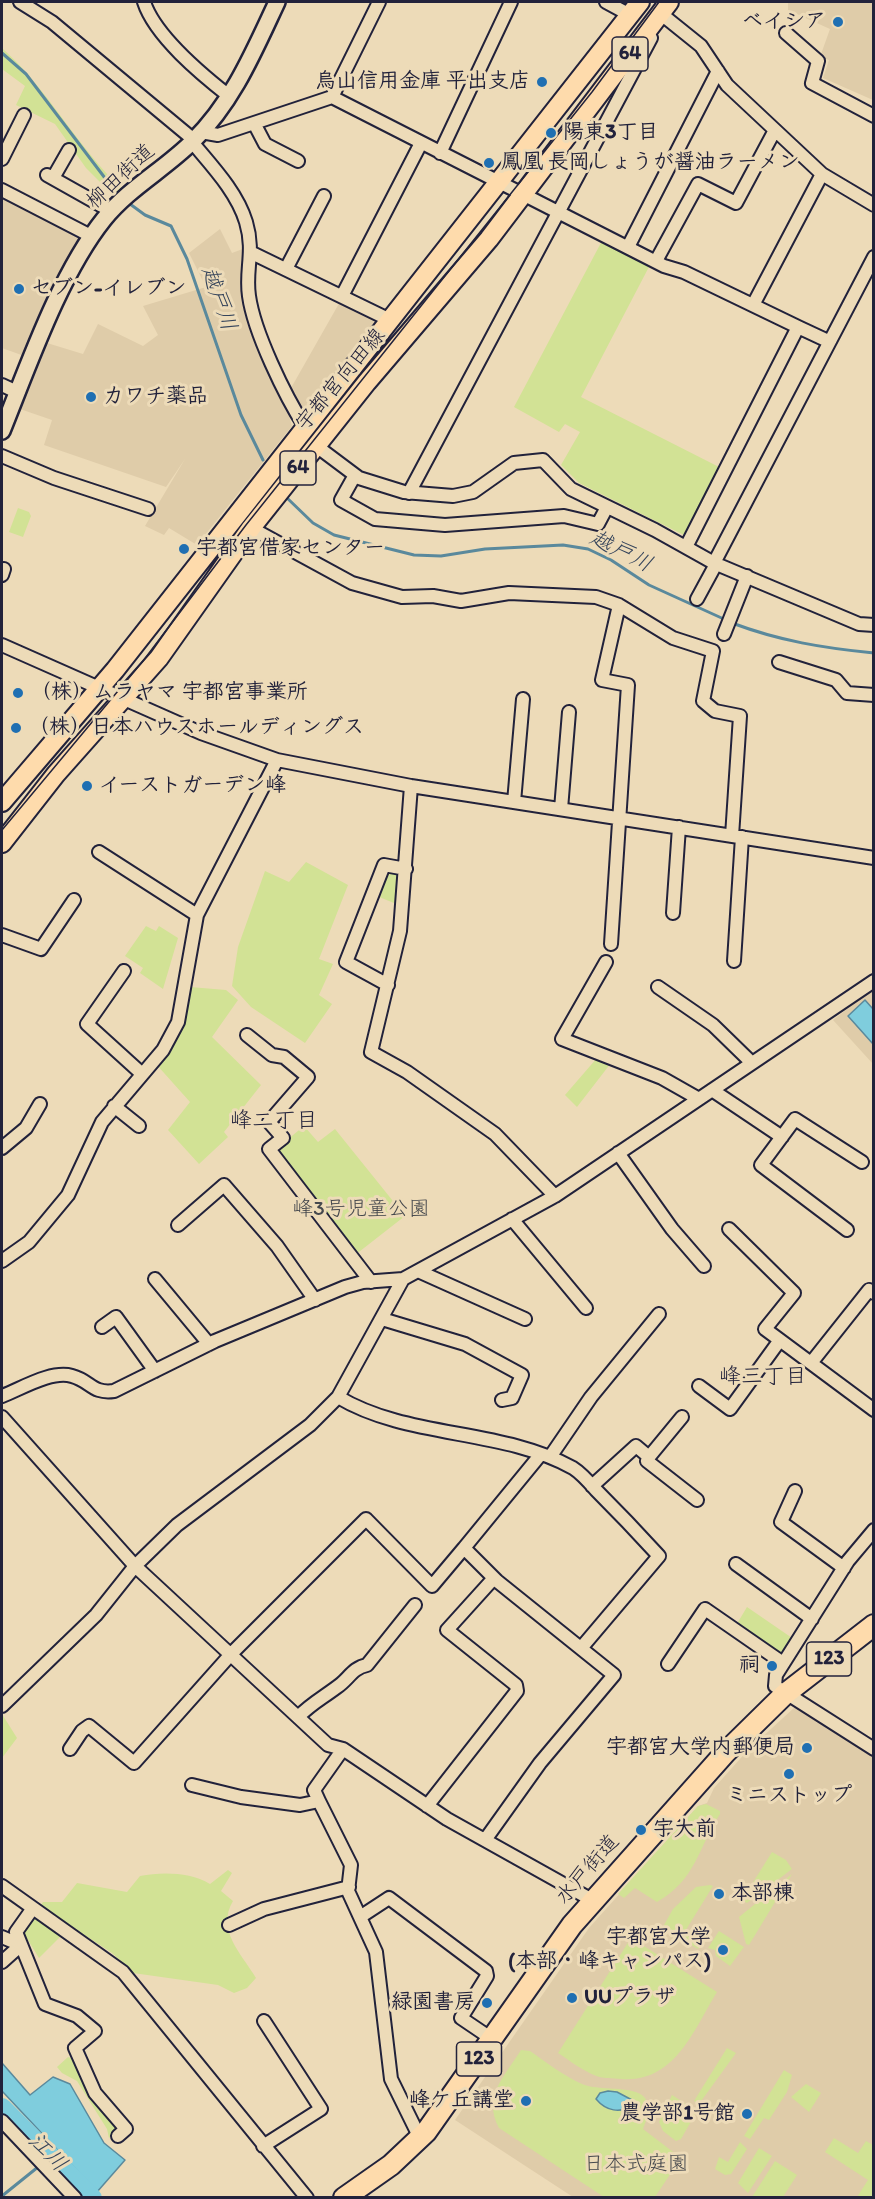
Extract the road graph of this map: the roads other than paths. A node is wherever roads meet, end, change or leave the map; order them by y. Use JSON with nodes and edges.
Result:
{"nodes":[{"id":1,"x":20,"y":2,"type":"edge"},
{"id":2,"x":144,"y":2,"type":"edge"},
{"id":3,"x":277,"y":2,"type":"edge"},
{"id":4,"x":379,"y":2,"type":"edge"},
{"id":5,"x":511,"y":2,"type":"edge"},
{"id":6,"x":606,"y":2,"type":"edge"},
{"id":7,"x":665,"y":7,"type":"edge"},
{"id":8,"x":635,"y":8,"type":"edge"},
{"id":9,"x":786,"y":33,"type":"dead end"},
{"id":10,"x":645,"y":34,"type":"junction"},
{"id":11,"x":718,"y":71,"type":"junction"},
{"id":12,"x":229,"y":96,"type":"junction"},
{"id":13,"x":332,"y":97,"type":"junction"},
{"id":14,"x":24,"y":114,"type":"dead end"},
{"id":15,"x":873,"y":116,"type":"edge"},
{"id":16,"x":254,"y":123,"type":"junction"},
{"id":17,"x":775,"y":130,"type":"junction"},
{"id":18,"x":196,"y":138,"type":"junction"},
{"id":19,"x":421,"y":143,"type":"junction"},
{"id":20,"x":69,"y":150,"type":"dead end"},
{"id":21,"x":440,"y":153,"type":"junction"},
{"id":22,"x":2,"y":159,"type":"edge"},
{"id":23,"x":298,"y":161,"type":"dead end"},
{"id":24,"x":822,"y":174,"type":"junction"},
{"id":25,"x":498,"y":181,"type":"junction"},
{"id":26,"x":2,"y":190,"type":"edge"},
{"id":27,"x":522,"y":194,"type":"junction"},
{"id":28,"x":324,"y":196,"type":"dead end"},
{"id":29,"x":873,"y":205,"type":"edge"},
{"id":30,"x":111,"y":211,"type":"junction"},
{"id":31,"x":560,"y":212,"type":"junction"},
{"id":32,"x":91,"y":236,"type":"junction"},
{"id":33,"x":628,"y":247,"type":"junction"},
{"id":34,"x":252,"y":253,"type":"junction"},
{"id":35,"x":873,"y":257,"type":"edge"},
{"id":36,"x":656,"y":261,"type":"junction"},
{"id":37,"x":286,"y":269,"type":"junction"},
{"id":38,"x":342,"y":296,"type":"junction"},
{"id":39,"x":753,"y":305,"type":"junction"},
{"id":40,"x":390,"y":320,"type":"junction"},
{"id":41,"x":798,"y":327,"type":"junction"},
{"id":42,"x":828,"y":341,"type":"junction"},
{"id":43,"x":2,"y":385,"type":"edge"},
{"id":44,"x":17,"y":392,"type":"junction"},
{"id":45,"x":305,"y":427,"type":"junction"},
{"id":46,"x":2,"y":431,"type":"edge"},
{"id":47,"x":315,"y":445,"type":"junction"},
{"id":48,"x":2,"y":456,"type":"edge"},
{"id":49,"x":356,"y":475,"type":"junction"},
{"id":50,"x":409,"y":493,"type":"junction"},
{"id":51,"x":607,"y":507,"type":"junction"},
{"id":52,"x":148,"y":509,"type":"dead end"},
{"id":53,"x":251,"y":528,"type":"junction"},
{"id":54,"x":686,"y":547,"type":"junction"},
{"id":55,"x":715,"y":563,"type":"junction"},
{"id":56,"x":747,"y":576,"type":"junction"},
{"id":57,"x":697,"y":599,"type":"dead end"},
{"id":58,"x":619,"y":605,"type":"junction"},
{"id":59,"x":727,"y":624,"type":"dead end"},
{"id":60,"x":873,"y":626,"type":"edge"},
{"id":61,"x":2,"y":645,"type":"edge"},
{"id":62,"x":779,"y":662,"type":"dead end"},
{"id":63,"x":99,"y":688,"type":"junction"},
{"id":64,"x":873,"y":695,"type":"edge"},
{"id":65,"x":124,"y":699,"type":"junction"},
{"id":66,"x":523,"y":699,"type":"dead end"},
{"id":67,"x":569,"y":712,"type":"dead end"},
{"id":68,"x":277,"y":760,"type":"junction"},
{"id":69,"x":411,"y":786,"type":"junction"},
{"id":70,"x":2,"y":802,"type":"edge"},
{"id":71,"x":514,"y":802,"type":"junction"},
{"id":72,"x":561,"y":809,"type":"junction"},
{"id":73,"x":621,"y":818,"type":"junction"},
{"id":74,"x":679,"y":827,"type":"junction"},
{"id":75,"x":737,"y":836,"type":"junction"},
{"id":76,"x":2,"y":843,"type":"edge"},
{"id":77,"x":99,"y":852,"type":"dead end"},
{"id":78,"x":873,"y":858,"type":"edge"},
{"id":79,"x":406,"y":869,"type":"junction"},
{"id":80,"x":74,"y":900,"type":"dead end"},
{"id":81,"x":673,"y":913,"type":"dead end"},
{"id":82,"x":197,"y":915,"type":"junction"},
{"id":83,"x":2,"y":934,"type":"edge"},
{"id":84,"x":612,"y":944,"type":"dead end"},
{"id":85,"x":606,"y":962,"type":"dead end"},
{"id":86,"x":734,"y":962,"type":"dead end"},
{"id":87,"x":124,"y":971,"type":"dead end"},
{"id":88,"x":873,"y":981,"type":"edge"},
{"id":89,"x":388,"y":985,"type":"junction"},
{"id":90,"x":658,"y":987,"type":"dead end"},
{"id":91,"x":247,"y":1035,"type":"dead end"},
{"id":92,"x":752,"y":1063,"type":"junction"},
{"id":93,"x":141,"y":1073,"type":"junction"},
{"id":94,"x":712,"y":1090,"type":"junction"},
{"id":95,"x":699,"y":1099,"type":"junction"},
{"id":96,"x":40,"y":1104,"type":"dead end"},
{"id":97,"x":114,"y":1106,"type":"junction"},
{"id":98,"x":139,"y":1126,"type":"dead end"},
{"id":99,"x":782,"y":1137,"type":"junction"},
{"id":100,"x":2,"y":1148,"type":"edge"},
{"id":101,"x":618,"y":1153,"type":"junction"},
{"id":102,"x":862,"y":1162,"type":"dead end"},
{"id":103,"x":555,"y":1196,"type":"junction"},
{"id":104,"x":512,"y":1219,"type":"junction"},
{"id":105,"x":178,"y":1225,"type":"dead end"},
{"id":106,"x":729,"y":1229,"type":"dead end"},
{"id":107,"x":847,"y":1230,"type":"dead end"},
{"id":108,"x":2,"y":1261,"type":"edge"},
{"id":109,"x":705,"y":1266,"type":"dead end"},
{"id":110,"x":418,"y":1271,"type":"junction"},
{"id":111,"x":155,"y":1279,"type":"dead end"},
{"id":112,"x":403,"y":1279,"type":"junction"},
{"id":113,"x":370,"y":1282,"type":"junction"},
{"id":114,"x":873,"y":1293,"type":"edge"},
{"id":115,"x":315,"y":1300,"type":"junction"},
{"id":116,"x":586,"y":1308,"type":"dead end"},
{"id":117,"x":659,"y":1314,"type":"dead end"},
{"id":118,"x":381,"y":1319,"type":"junction"},
{"id":119,"x":525,"y":1319,"type":"dead end"},
{"id":120,"x":102,"y":1327,"type":"dead end"},
{"id":121,"x":780,"y":1340,"type":"junction"},
{"id":122,"x":209,"y":1344,"type":"junction"},
{"id":123,"x":811,"y":1363,"type":"junction"},
{"id":124,"x":155,"y":1371,"type":"junction"},
{"id":125,"x":699,"y":1386,"type":"dead end"},
{"id":126,"x":2,"y":1396,"type":"edge"},
{"id":127,"x":338,"y":1397,"type":"junction"},
{"id":128,"x":502,"y":1400,"type":"dead end"},
{"id":129,"x":873,"y":1410,"type":"edge"},
{"id":130,"x":2,"y":1417,"type":"edge"},
{"id":131,"x":682,"y":1417,"type":"dead end"},
{"id":132,"x":545,"y":1455,"type":"junction"},
{"id":133,"x":650,"y":1457,"type":"junction"},
{"id":134,"x":592,"y":1486,"type":"junction"},
{"id":135,"x":795,"y":1491,"type":"dead end"},
{"id":136,"x":697,"y":1500,"type":"dead end"},
{"id":137,"x":873,"y":1530,"type":"edge"},
{"id":138,"x":464,"y":1548,"type":"junction"},
{"id":139,"x":736,"y":1564,"type":"dead end"},
{"id":140,"x":135,"y":1566,"type":"junction"},
{"id":141,"x":844,"y":1568,"type":"junction"},
{"id":142,"x":494,"y":1578,"type":"junction"},
{"id":143,"x":415,"y":1605,"type":"dead end"},
{"id":144,"x":812,"y":1618,"type":"junction"},
{"id":145,"x":873,"y":1625,"type":"edge"},
{"id":146,"x":582,"y":1647,"type":"junction"},
{"id":147,"x":232,"y":1653,"type":"junction"},
{"id":148,"x":668,"y":1664,"type":"dead end"},
{"id":149,"x":783,"y":1664,"type":"junction"},
{"id":150,"x":785,"y":1694,"type":"junction"},
{"id":151,"x":2,"y":1706,"type":"edge"},
{"id":152,"x":298,"y":1717,"type":"junction"},
{"id":153,"x":70,"y":1749,"type":"dead end"},
{"id":154,"x":344,"y":1749,"type":"junction"},
{"id":155,"x":873,"y":1749,"type":"edge"},
{"id":156,"x":192,"y":1785,"type":"dead end"},
{"id":157,"x":319,"y":1801,"type":"junction"},
{"id":158,"x":427,"y":1806,"type":"junction"},
{"id":159,"x":485,"y":1840,"type":"junction"},
{"id":160,"x":2,"y":1886,"type":"edge"},
{"id":161,"x":349,"y":1887,"type":"junction"},
{"id":162,"x":592,"y":1900,"type":"junction"},
{"id":163,"x":33,"y":1908,"type":"junction"},
{"id":164,"x":360,"y":1917,"type":"junction"},
{"id":165,"x":229,"y":1926,"type":"dead end"},
{"id":166,"x":2,"y":1937,"type":"edge"},
{"id":167,"x":21,"y":1945,"type":"junction"},
{"id":168,"x":2,"y":1962,"type":"edge"},
{"id":169,"x":264,"y":2021,"type":"dead end"},
{"id":170,"x":492,"y":2039,"type":"junction"},
{"id":171,"x":2,"y":2121,"type":"edge"},
{"id":172,"x":118,"y":2136,"type":"dead end"},
{"id":173,"x":420,"y":2138,"type":"junction"},
{"id":174,"x":263,"y":2146,"type":"junction"},
{"id":175,"x":75,"y":2198,"type":"edge"},
{"id":176,"x":307,"y":2198,"type":"edge"},
{"id":177,"x":344,"y":2198,"type":"edge"}],
"edges":[{"from":1,"to":18,"type":"street"},
{"from":2,"to":12,"type":"street"},
{"from":3,"to":12,"type":"street","name":"柳田街道"},
{"from":4,"to":13,"type":"street"},
{"from":5,"to":21,"type":"street"},
{"from":6,"to":8,"type":"street"},
{"from":7,"to":10,"type":"main road","name":"宇都宮向田線","number":"64"},
{"from":7,"to":11,"type":"street"},
{"from":8,"to":25,"type":"main road","name":"宇都宮向田線","number":"64"},
{"from":9,"to":15,"type":"street"},
{"from":10,"to":27,"type":"main road","name":"宇都宮向田線","number":"64"},
{"from":10,"to":31,"type":"street"},
{"from":11,"to":17,"type":"street"},
{"from":11,"to":33,"type":"street"},
{"from":12,"to":18,"type":"street","name":"柳田街道"},
{"from":13,"to":16,"type":"street"},
{"from":13,"to":19,"type":"street"},
{"from":14,"to":22,"type":"street"},
{"from":16,"to":18,"type":"street"},
{"from":16,"to":23,"type":"street"},
{"from":17,"to":24,"type":"street"},
{"from":17,"to":36,"type":"street"},
{"from":18,"to":30,"type":"street","name":"柳田街道"},
{"from":18,"to":34,"type":"street"},
{"from":19,"to":21,"type":"street"},
{"from":19,"to":38,"type":"street"},
{"from":20,"to":30,"type":"street"},
{"from":21,"to":25,"type":"street"},
{"from":24,"to":29,"type":"street"},
{"from":24,"to":39,"type":"street"},
{"from":25,"to":27,"type":"street"},
{"from":25,"to":40,"type":"main road","name":"宇都宮向田線","number":"64"},
{"from":26,"to":32,"type":"street"},
{"from":27,"to":31,"type":"street"},
{"from":27,"to":47,"type":"main road","name":"宇都宮向田線","number":"64"},
{"from":28,"to":37,"type":"street"},
{"from":30,"to":32,"type":"street","name":"柳田街道"},
{"from":31,"to":33,"type":"street"},
{"from":31,"to":50,"type":"street"},
{"from":32,"to":44,"type":"street","name":"柳田街道"},
{"from":33,"to":36,"type":"street"},
{"from":34,"to":37,"type":"street"},
{"from":34,"to":45,"type":"street"},
{"from":35,"to":42,"type":"street"},
{"from":36,"to":39,"type":"street"},
{"from":37,"to":38,"type":"street"},
{"from":38,"to":40,"type":"street"},
{"from":39,"to":41,"type":"street"},
{"from":40,"to":45,"type":"main road","name":"宇都宮向田線","number":"64"},
{"from":41,"to":42,"type":"street"},
{"from":41,"to":54,"type":"street"},
{"from":42,"to":55,"type":"street"},
{"from":43,"to":44,"type":"street"},
{"from":44,"to":46,"type":"street","name":"柳田街道"},
{"from":45,"to":63,"type":"main road","name":"宇都宮向田線","number":"64"},
{"from":47,"to":49,"type":"street"},
{"from":47,"to":53,"type":"main road","name":"宇都宮向田線","number":"64"},
{"from":48,"to":52,"type":"street"},
{"from":49,"to":50,"type":"street"},
{"from":49,"to":51,"type":"street"},
{"from":50,"to":51,"type":"street"},
{"from":51,"to":54,"type":"street"},
{"from":53,"to":58,"type":"street"},
{"from":53,"to":65,"type":"main road","name":"宇都宮向田線","number":"64"},
{"from":54,"to":55,"type":"street"},
{"from":55,"to":56,"type":"street"},
{"from":55,"to":57,"type":"street"},
{"from":56,"to":59,"type":"street"},
{"from":56,"to":60,"type":"street"},
{"from":58,"to":73,"type":"street"},
{"from":58,"to":75,"type":"street"},
{"from":61,"to":63,"type":"street"},
{"from":62,"to":64,"type":"street"},
{"from":63,"to":65,"type":"street"},
{"from":63,"to":70,"type":"main road","name":"宇都宮向田線","number":"64"},
{"from":65,"to":68,"type":"street"},
{"from":65,"to":76,"type":"main road","name":"宇都宮向田線","number":"64"},
{"from":66,"to":71,"type":"street"},
{"from":67,"to":72,"type":"street"},
{"from":68,"to":69,"type":"street"},
{"from":68,"to":82,"type":"street"},
{"from":69,"to":71,"type":"street"},
{"from":69,"to":79,"type":"street"},
{"from":71,"to":72,"type":"street"},
{"from":72,"to":73,"type":"street"},
{"from":73,"to":74,"type":"street"},
{"from":73,"to":84,"type":"street"},
{"from":74,"to":75,"type":"street"},
{"from":74,"to":81,"type":"street"},
{"from":75,"to":78,"type":"street"},
{"from":75,"to":86,"type":"street"},
{"from":77,"to":82,"type":"street"},
{"from":79,"to":89,"type":"street"},
{"from":79,"to":89,"type":"street"},
{"from":80,"to":83,"type":"street"},
{"from":82,"to":93,"type":"street"},
{"from":85,"to":95,"type":"street"},
{"from":87,"to":93,"type":"street"},
{"from":88,"to":92,"type":"street"},
{"from":89,"to":103,"type":"street"},
{"from":90,"to":92,"type":"street"},
{"from":91,"to":113,"type":"street"},
{"from":92,"to":94,"type":"street"},
{"from":93,"to":97,"type":"street"},
{"from":94,"to":95,"type":"street"},
{"from":94,"to":99,"type":"street"},
{"from":95,"to":101,"type":"street"},
{"from":96,"to":100,"type":"street"},
{"from":97,"to":98,"type":"street"},
{"from":97,"to":108,"type":"street"},
{"from":99,"to":102,"type":"street"},
{"from":99,"to":107,"type":"street"},
{"from":101,"to":103,"type":"street"},
{"from":101,"to":109,"type":"street"},
{"from":103,"to":104,"type":"street"},
{"from":104,"to":110,"type":"street"},
{"from":104,"to":116,"type":"street"},
{"from":105,"to":115,"type":"street"},
{"from":106,"to":121,"type":"street"},
{"from":110,"to":112,"type":"street"},
{"from":110,"to":119,"type":"street"},
{"from":111,"to":122,"type":"street"},
{"from":112,"to":113,"type":"street"},
{"from":112,"to":118,"type":"street"},
{"from":113,"to":115,"type":"street"},
{"from":114,"to":123,"type":"street"},
{"from":115,"to":122,"type":"street"},
{"from":117,"to":132,"type":"street"},
{"from":118,"to":127,"type":"street"},
{"from":118,"to":128,"type":"street"},
{"from":120,"to":124,"type":"street"},
{"from":121,"to":123,"type":"street"},
{"from":121,"to":125,"type":"street"},
{"from":122,"to":124,"type":"street"},
{"from":123,"to":129,"type":"street"},
{"from":124,"to":126,"type":"street"},
{"from":127,"to":132,"type":"street"},
{"from":127,"to":140,"type":"street"},
{"from":130,"to":140,"type":"street"},
{"from":131,"to":133,"type":"street"},
{"from":132,"to":134,"type":"street"},
{"from":132,"to":138,"type":"street"},
{"from":133,"to":134,"type":"street"},
{"from":133,"to":136,"type":"street"},
{"from":134,"to":146,"type":"street"},
{"from":135,"to":141,"type":"street"},
{"from":137,"to":141,"type":"street"},
{"from":138,"to":142,"type":"street"},
{"from":138,"to":147,"type":"street"},
{"from":139,"to":144,"type":"street"},
{"from":140,"to":147,"type":"street"},
{"from":140,"to":151,"type":"street"},
{"from":141,"to":144,"type":"street"},
{"from":142,"to":146,"type":"street"},
{"from":142,"to":158,"type":"street"},
{"from":143,"to":152,"type":"street"},
{"from":144,"to":149,"type":"street"},
{"from":145,"to":150,"type":"highway","name":"水戸街道","number":"123"},
{"from":146,"to":159,"type":"street"},
{"from":147,"to":152,"type":"street"},
{"from":147,"to":153,"type":"street"},
{"from":148,"to":149,"type":"street"},
{"from":149,"to":150,"type":"street"},
{"from":150,"to":155,"type":"street"},
{"from":150,"to":162,"type":"highway","name":"水戸街道","number":"123"},
{"from":152,"to":154,"type":"street"},
{"from":154,"to":157,"type":"street"},
{"from":154,"to":158,"type":"street"},
{"from":156,"to":157,"type":"street"},
{"from":157,"to":161,"type":"street"},
{"from":158,"to":159,"type":"street"},
{"from":159,"to":162,"type":"street"},
{"from":160,"to":163,"type":"street"},
{"from":161,"to":164,"type":"street"},
{"from":161,"to":165,"type":"street"},
{"from":162,"to":170,"type":"highway","name":"水戸街道","number":"123"},
{"from":163,"to":167,"type":"street"},
{"from":163,"to":174,"type":"street"},
{"from":164,"to":170,"type":"street"},
{"from":164,"to":173,"type":"street"},
{"from":166,"to":167,"type":"street"},
{"from":167,"to":168,"type":"street"},
{"from":167,"to":172,"type":"street"},
{"from":169,"to":174,"type":"street"},
{"from":170,"to":173,"type":"highway","name":"水戸街道","number":"123"},
{"from":171,"to":175,"type":"street"},
{"from":173,"to":177,"type":"highway","name":"水戸街道","number":"123"},
{"from":174,"to":176,"type":"street"}]}
